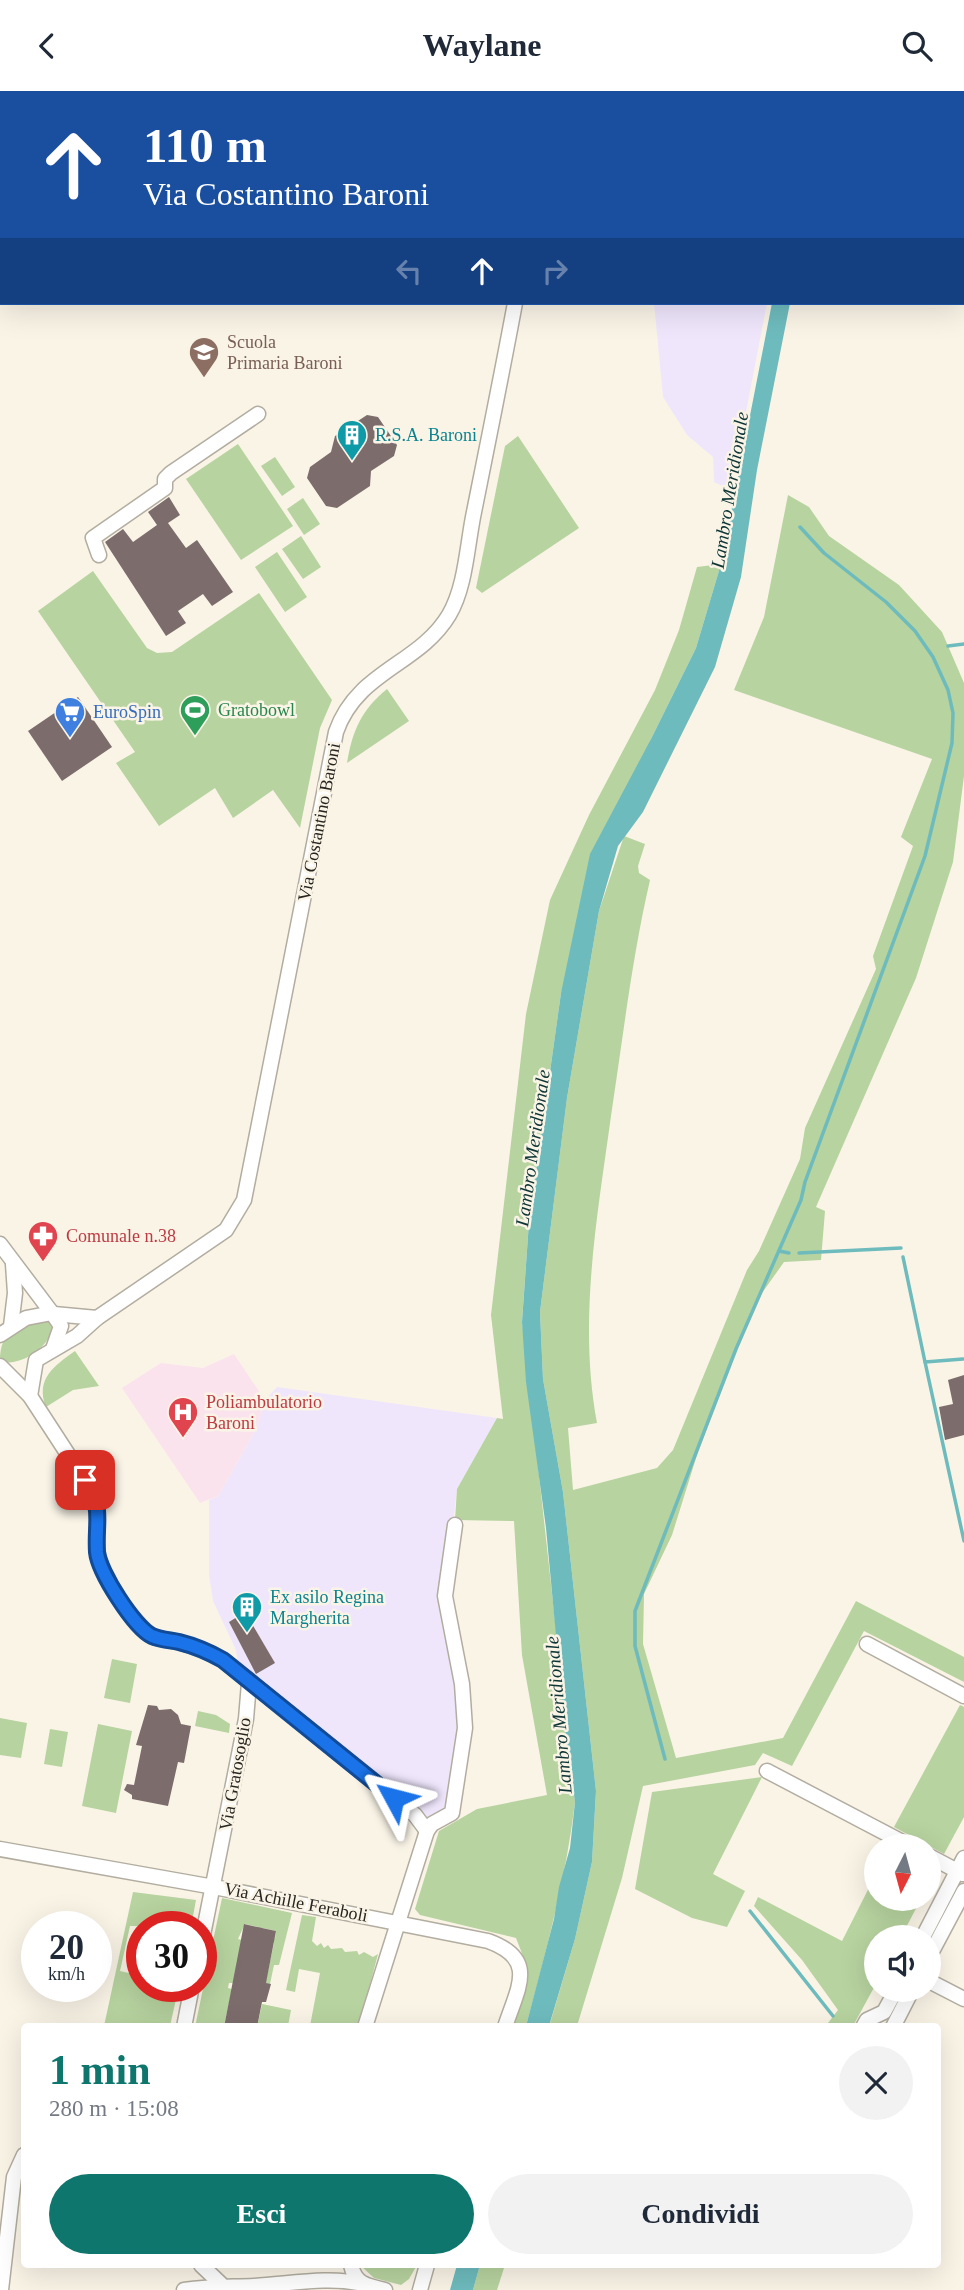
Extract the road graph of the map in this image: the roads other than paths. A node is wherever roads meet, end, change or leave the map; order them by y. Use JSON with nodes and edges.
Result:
{"nodes":[{"id":1,"x":515,"y":305,"type":"edge"},
{"id":2,"x":257,"y":414,"type":"dead end"},
{"id":3,"x":99,"y":555,"type":"dead end"},
{"id":4,"x":0,"y":1244,"type":"edge"},
{"id":5,"x":13,"y":1264,"type":"junction"},
{"id":6,"x":53,"y":1314,"type":"junction"},
{"id":7,"x":97,"y":1318,"type":"junction"},
{"id":8,"x":6,"y":1330,"type":"edge"},
{"id":9,"x":53,"y":1349,"type":"junction"},
{"id":10,"x":36,"y":1360,"type":"junction"},
{"id":11,"x":3,"y":1368,"type":"edge"},
{"id":12,"x":30,"y":1396,"type":"junction"},
{"id":13,"x":454,"y":1525,"type":"dead end"},
{"id":14,"x":867,"y":1644,"type":"dead end"},
{"id":15,"x":249,"y":1683,"type":"junction"},
{"id":16,"x":964,"y":1696,"type":"edge"},
{"id":17,"x":767,"y":1771,"type":"dead end"},
{"id":18,"x":426,"y":1831,"type":"junction"},
{"id":19,"x":887,"y":1834,"type":"edge"},
{"id":20,"x":0,"y":1849,"type":"edge"},
{"id":21,"x":964,"y":1858,"type":"edge"},
{"id":22,"x":942,"y":1863,"type":"edge"},
{"id":23,"x":961,"y":1873,"type":"edge"},
{"id":24,"x":214,"y":1887,"type":"junction"},
{"id":25,"x":964,"y":1891,"type":"edge"},
{"id":26,"x":209,"y":1911,"type":"edge"},
{"id":27,"x":400,"y":1922,"type":"junction"},
{"id":28,"x":930,"y":1925,"type":"edge"},
{"id":29,"x":941,"y":1934,"type":"edge"},
{"id":30,"x":941,"y":1987,"type":"edge"},
{"id":31,"x":964,"y":1999,"type":"edge"},
{"id":32,"x":189,"y":2002,"type":"edge"},
{"id":33,"x":890,"y":2002,"type":"edge"},
{"id":34,"x":906,"y":2002,"type":"edge"},
{"id":35,"x":185,"y":2023,"type":"edge"},
{"id":36,"x":366,"y":2023,"type":"edge"},
{"id":37,"x":506,"y":2023,"type":"edge"},
{"id":38,"x":865,"y":2023,"type":"edge"},
{"id":39,"x":895,"y":2023,"type":"edge"},
{"id":40,"x":21,"y":2162,"type":"edge"},
{"id":41,"x":204,"y":2268,"type":"edge"},
{"id":42,"x":352,"y":2268,"type":"edge"},
{"id":43,"x":426,"y":2268,"type":"edge"},
{"id":44,"x":221,"y":2284,"type":"junction"},
{"id":45,"x":363,"y":2284,"type":"junction"},
{"id":46,"x":1,"y":2290,"type":"edge"},
{"id":47,"x":184,"y":2290,"type":"edge"},
{"id":48,"x":385,"y":2290,"type":"edge"},
{"id":49,"x":420,"y":2290,"type":"edge"}],
"edges":[{"from":1,"to":7,"type":"street","name":"Via Costantino Baroni"},
{"from":2,"to":3,"type":"street"},
{"from":4,"to":5,"type":"street"},
{"from":5,"to":6,"type":"street"},
{"from":5,"to":8,"type":"street"},
{"from":6,"to":7,"type":"street"},
{"from":6,"to":8,"type":"street"},
{"from":6,"to":9,"type":"street"},
{"from":7,"to":9,"type":"street","name":"Via Costantino Baroni"},
{"from":9,"to":10,"type":"street","name":"Via Costantino Baroni"},
{"from":10,"to":11,"type":"street","name":"Via Costantino Baroni"},
{"from":10,"to":12,"type":"street"},
{"from":11,"to":12,"type":"street","name":"Via Costantino Baroni"},
{"from":12,"to":15,"type":"street","name":"Via Costantino Baroni"},
{"from":13,"to":18,"type":"street"},
{"from":14,"to":16,"type":"street"},
{"from":15,"to":18,"type":"street","name":"Via Gratosoglio"},
{"from":15,"to":24,"type":"street","name":"Via Gratosoglio"},
{"from":17,"to":19,"type":"street"},
{"from":18,"to":27,"type":"street"},
{"from":20,"to":24,"type":"street","name":"Via Achille Feraboli"},
{"from":21,"to":23,"type":"street"},
{"from":22,"to":23,"type":"street"},
{"from":23,"to":28,"type":"street"},
{"from":24,"to":26,"type":"street","name":"Via Gratosoglio"},
{"from":24,"to":27,"type":"street","name":"Via Achille Feraboli"},
{"from":25,"to":29,"type":"street"},
{"from":27,"to":36,"type":"street"},
{"from":27,"to":37,"type":"street","name":"Via Achille Feraboli"},
{"from":30,"to":31,"type":"street"},
{"from":32,"to":35,"type":"street"},
{"from":33,"to":38,"type":"street"},
{"from":34,"to":39,"type":"street"},
{"from":40,"to":46,"type":"street"},
{"from":41,"to":44,"type":"street"},
{"from":42,"to":45,"type":"street"},
{"from":43,"to":49,"type":"street"},
{"from":44,"to":45,"type":"street"},
{"from":44,"to":47,"type":"street"},
{"from":45,"to":48,"type":"street"}]}
